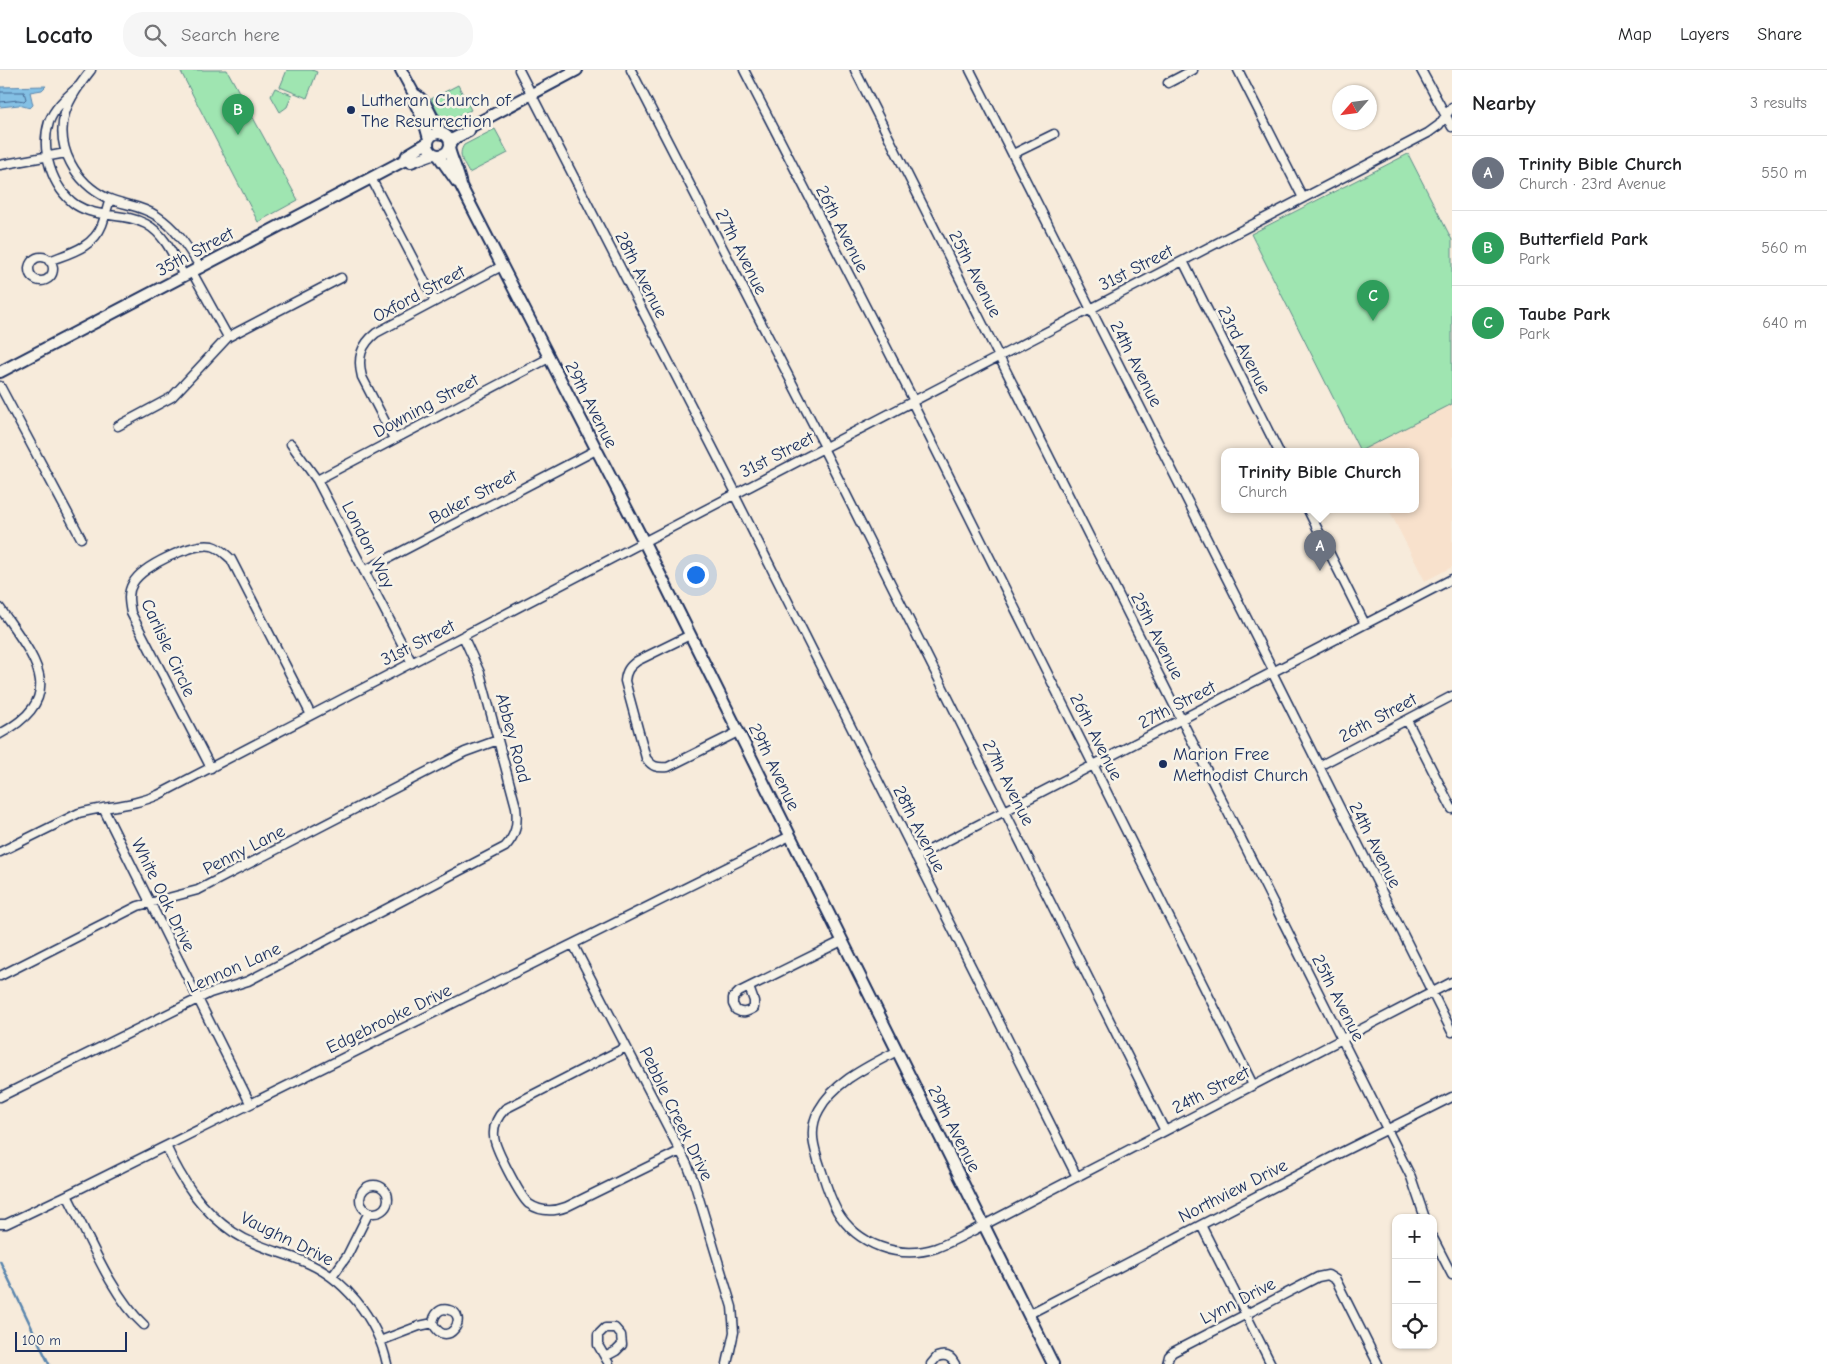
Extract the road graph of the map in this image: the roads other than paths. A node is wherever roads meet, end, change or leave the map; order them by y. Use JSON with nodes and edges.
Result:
{"nodes":[{"id":1,"x":90,"y":70,"type":"edge"},
{"id":2,"x":401,"y":70,"type":"edge"},
{"id":3,"x":519,"y":70,"type":"edge"},
{"id":4,"x":577,"y":70,"type":"edge"},
{"id":5,"x":631,"y":70,"type":"edge"},
{"id":6,"x":744,"y":70,"type":"edge"},
{"id":7,"x":856,"y":70,"type":"edge"},
{"id":8,"x":970,"y":70,"type":"edge"},
{"id":9,"x":1193,"y":70,"type":"edge"},
{"id":10,"x":1238,"y":70,"type":"edge"},
{"id":11,"x":1421,"y":70,"type":"edge"},
{"id":12,"x":1168,"y":83,"type":"dead end"},
{"id":13,"x":81,"y":84,"type":"junction"},
{"id":14,"x":414,"y":94,"type":"junction"},
{"id":15,"x":532,"y":94,"type":"junction"},
{"id":16,"x":1452,"y":107,"type":"edge"},
{"id":17,"x":1447,"y":116,"type":"junction"},
{"id":18,"x":1452,"y":127,"type":"edge"},
{"id":19,"x":1054,"y":134,"type":"dead end"},
{"id":20,"x":446,"y":140,"type":"junction"},
{"id":21,"x":428,"y":141,"type":"junction"},
{"id":22,"x":66,"y":153,"type":"junction"},
{"id":23,"x":1013,"y":154,"type":"junction"},
{"id":24,"x":436,"y":155,"type":"junction"},
{"id":25,"x":47,"y":156,"type":"junction"},
{"id":26,"x":405,"y":160,"type":"junction"},
{"id":27,"x":0,"y":165,"type":"edge"},
{"id":28,"x":371,"y":178,"type":"junction"},
{"id":29,"x":461,"y":186,"type":"junction"},
{"id":30,"x":1303,"y":198,"type":"junction"},
{"id":31,"x":110,"y":199,"type":"junction"},
{"id":32,"x":104,"y":215,"type":"junction"},
{"id":33,"x":49,"y":261,"type":"dead end"},
{"id":34,"x":1183,"y":261,"type":"junction"},
{"id":35,"x":502,"y":266,"type":"junction"},
{"id":36,"x":192,"y":272,"type":"junction"},
{"id":37,"x":341,"y":278,"type":"dead end"},
{"id":38,"x":435,"y":302,"type":"junction"},
{"id":39,"x":1091,"y":308,"type":"junction"},
{"id":40,"x":228,"y":337,"type":"junction"},
{"id":41,"x":1000,"y":356,"type":"junction"},
{"id":42,"x":549,"y":358,"type":"junction"},
{"id":43,"x":0,"y":372,"type":"edge"},
{"id":44,"x":0,"y":386,"type":"edge"},
{"id":45,"x":913,"y":401,"type":"junction"},
{"id":46,"x":118,"y":426,"type":"dead end"},
{"id":47,"x":394,"y":439,"type":"junction"},
{"id":48,"x":292,"y":444,"type":"dead end"},
{"id":49,"x":824,"y":448,"type":"junction"},
{"id":50,"x":1277,"y":448,"type":"edge"},
{"id":51,"x":596,"y":450,"type":"junction"},
{"id":52,"x":317,"y":480,"type":"junction"},
{"id":53,"x":735,"y":494,"type":"junction"},
{"id":54,"x":1310,"y":513,"type":"edge"},
{"id":55,"x":81,"y":538,"type":"dead end"},
{"id":56,"x":644,"y":542,"type":"junction"},
{"id":57,"x":364,"y":571,"type":"junction"},
{"id":58,"x":1452,"y":579,"type":"edge"},
{"id":59,"x":0,"y":608,"type":"edge"},
{"id":60,"x":1365,"y":624,"type":"junction"},
{"id":61,"x":690,"y":635,"type":"junction"},
{"id":62,"x":463,"y":636,"type":"junction"},
{"id":63,"x":412,"y":663,"type":"junction"},
{"id":64,"x":1273,"y":672,"type":"junction"},
{"id":65,"x":1452,"y":696,"type":"edge"},
{"id":66,"x":311,"y":715,"type":"junction"},
{"id":67,"x":1182,"y":720,"type":"junction"},
{"id":68,"x":1407,"y":720,"type":"junction"},
{"id":69,"x":738,"y":732,"type":"junction"},
{"id":70,"x":0,"y":734,"type":"edge"},
{"id":71,"x":498,"y":740,"type":"junction"},
{"id":72,"x":1093,"y":765,"type":"junction"},
{"id":73,"x":1319,"y":766,"type":"junction"},
{"id":74,"x":211,"y":768,"type":"junction"},
{"id":75,"x":103,"y":808,"type":"junction"},
{"id":76,"x":1452,"y":809,"type":"edge"},
{"id":77,"x":1005,"y":811,"type":"junction"},
{"id":78,"x":790,"y":836,"type":"junction"},
{"id":79,"x":505,"y":847,"type":"joint"},
{"id":80,"x":0,"y":852,"type":"edge"},
{"id":81,"x":916,"y":857,"type":"junction"},
{"id":82,"x":150,"y":902,"type":"junction"},
{"id":83,"x":842,"y":941,"type":"junction"},
{"id":84,"x":573,"y":944,"type":"junction"},
{"id":85,"x":0,"y":976,"type":"edge"},
{"id":86,"x":1452,"y":982,"type":"edge"},
{"id":87,"x":749,"y":987,"type":"dead end"},
{"id":88,"x":1432,"y":992,"type":"junction"},
{"id":89,"x":198,"y":999,"type":"junction"},
{"id":90,"x":1452,"y":1032,"type":"edge"},
{"id":91,"x":1342,"y":1039,"type":"junction"},
{"id":92,"x":626,"y":1047,"type":"junction"},
{"id":93,"x":897,"y":1051,"type":"junction"},
{"id":94,"x":1253,"y":1085,"type":"junction"},
{"id":95,"x":1452,"y":1096,"type":"edge"},
{"id":96,"x":0,"y":1098,"type":"edge"},
{"id":97,"x":250,"y":1103,"type":"junction"},
{"id":98,"x":1388,"y":1130,"type":"junction"},
{"id":99,"x":1165,"y":1131,"type":"junction"},
{"id":100,"x":166,"y":1146,"type":"junction"},
{"id":101,"x":680,"y":1151,"type":"junction"},
{"id":102,"x":1077,"y":1177,"type":"junction"},
{"id":103,"x":67,"y":1195,"type":"junction"},
{"id":104,"x":369,"y":1212,"type":"dead end"},
{"id":105,"x":1423,"y":1214,"type":"edge"},
{"id":106,"x":0,"y":1224,"type":"edge"},
{"id":107,"x":984,"y":1225,"type":"junction"},
{"id":108,"x":1201,"y":1225,"type":"junction"},
{"id":109,"x":1437,"y":1246,"type":"edge"},
{"id":110,"x":1452,"y":1275,"type":"edge"},
{"id":111,"x":332,"y":1277,"type":"junction"},
{"id":112,"x":1029,"y":1314,"type":"junction"},
{"id":113,"x":1246,"y":1314,"type":"junction"},
{"id":114,"x":433,"y":1323,"type":"dead end"},
{"id":115,"x":144,"y":1325,"type":"dead end"},
{"id":116,"x":380,"y":1341,"type":"junction"},
{"id":117,"x":1167,"y":1363,"type":"edge"},
{"id":118,"x":387,"y":1364,"type":"edge"},
{"id":119,"x":727,"y":1364,"type":"edge"},
{"id":120,"x":931,"y":1364,"type":"edge"},
{"id":121,"x":955,"y":1364,"type":"edge"},
{"id":122,"x":1052,"y":1364,"type":"edge"},
{"id":123,"x":1271,"y":1364,"type":"edge"},
{"id":124,"x":1378,"y":1364,"type":"edge"}],
"edges":[{"from":1,"to":13,"type":"street"},
{"from":2,"to":14,"type":"street","name":"29th Avenue"},
{"from":3,"to":15,"type":"street","name":"28th Avenue"},
{"from":4,"to":15,"type":"street"},
{"from":5,"to":49,"type":"street","name":"27th Avenue"},
{"from":6,"to":45,"type":"street","name":"26th Avenue"},
{"from":7,"to":41,"type":"street","name":"25th Avenue"},
{"from":8,"to":23,"type":"street","name":"24th Avenue"},
{"from":9,"to":12,"type":"street"},
{"from":10,"to":30,"type":"street"},
{"from":11,"to":17,"type":"street"},
{"from":13,"to":22,"type":"street"},
{"from":13,"to":25,"type":"street"},
{"from":14,"to":20,"type":"street","name":"29th Avenue"},
{"from":14,"to":21,"type":"street","name":"29th Avenue"},
{"from":15,"to":20,"type":"street"},
{"from":15,"to":53,"type":"street","name":"28th Avenue"},
{"from":16,"to":17,"type":"street","name":"31st Street"},
{"from":17,"to":18,"type":"street"},
{"from":17,"to":30,"type":"street","name":"31st Street"},
{"from":19,"to":23,"type":"street"},
{"from":20,"to":21,"type":"street"},
{"from":20,"to":24,"type":"street"},
{"from":20,"to":29,"type":"street","name":"29th Avenue"},
{"from":21,"to":24,"type":"street"},
{"from":21,"to":26,"type":"street","name":"35th Street"},
{"from":22,"to":25,"type":"street"},
{"from":22,"to":31,"type":"street"},
{"from":23,"to":39,"type":"street","name":"24th Avenue"},
{"from":24,"to":26,"type":"street","name":"35th Street"},
{"from":24,"to":29,"type":"street","name":"29th Avenue"},
{"from":25,"to":27,"type":"street"},
{"from":25,"to":32,"type":"street"},
{"from":26,"to":28,"type":"street","name":"35th Street"},
{"from":28,"to":36,"type":"street","name":"35th Street"},
{"from":28,"to":38,"type":"street"},
{"from":29,"to":35,"type":"street","name":"29th Avenue"},
{"from":30,"to":34,"type":"street","name":"31st Street"},
{"from":31,"to":32,"type":"street"},
{"from":31,"to":36,"type":"street"},
{"from":32,"to":33,"type":"street"},
{"from":32,"to":36,"type":"street"},
{"from":34,"to":39,"type":"street","name":"31st Street"},
{"from":34,"to":50,"type":"street","name":"23rd Avenue"},
{"from":35,"to":38,"type":"street","name":"Oxford Street"},
{"from":35,"to":42,"type":"street","name":"29th Avenue"},
{"from":36,"to":40,"type":"street"},
{"from":36,"to":43,"type":"street","name":"35th Street"},
{"from":37,"to":40,"type":"street"},
{"from":38,"to":47,"type":"street","name":"Oxford Street"},
{"from":39,"to":41,"type":"street","name":"31st Street"},
{"from":39,"to":64,"type":"street","name":"24th Avenue"},
{"from":40,"to":46,"type":"street"},
{"from":41,"to":45,"type":"street","name":"31st Street"},
{"from":41,"to":67,"type":"street","name":"25th Avenue"},
{"from":42,"to":47,"type":"street","name":"Downing Street"},
{"from":42,"to":51,"type":"street","name":"29th Avenue"},
{"from":44,"to":55,"type":"street"},
{"from":45,"to":49,"type":"street","name":"31st Street"},
{"from":45,"to":72,"type":"street","name":"26th Avenue"},
{"from":47,"to":52,"type":"street","name":"Downing Street"},
{"from":48,"to":52,"type":"street","name":"London Way"},
{"from":49,"to":53,"type":"street","name":"31st Street"},
{"from":49,"to":77,"type":"street","name":"27th Avenue"},
{"from":51,"to":56,"type":"street","name":"29th Avenue"},
{"from":51,"to":57,"type":"street","name":"Baker Street"},
{"from":52,"to":57,"type":"street","name":"London Way"},
{"from":53,"to":56,"type":"street","name":"31st Street"},
{"from":53,"to":81,"type":"street","name":"28th Avenue"},
{"from":54,"to":60,"type":"street"},
{"from":56,"to":61,"type":"street","name":"29th Avenue"},
{"from":56,"to":62,"type":"street","name":"31st Street"},
{"from":57,"to":63,"type":"street","name":"London Way"},
{"from":58,"to":60,"type":"street","name":"27th Street"},
{"from":59,"to":70,"type":"street"},
{"from":60,"to":64,"type":"street","name":"27th Street"},
{"from":61,"to":69,"type":"street","name":"29th Avenue"},
{"from":61,"to":69,"type":"street"},
{"from":62,"to":63,"type":"street","name":"31st Street"},
{"from":62,"to":71,"type":"street","name":"Abbey Road"},
{"from":63,"to":66,"type":"street","name":"31st Street"},
{"from":64,"to":67,"type":"street","name":"27th Street"},
{"from":64,"to":73,"type":"street","name":"24th Avenue"},
{"from":65,"to":68,"type":"street","name":"26th Street"},
{"from":66,"to":74,"type":"street","name":"31st Street"},
{"from":66,"to":74,"type":"street","name":"Carlisle Circle"},
{"from":67,"to":72,"type":"street","name":"27th Street"},
{"from":67,"to":91,"type":"street","name":"25th Avenue"},
{"from":68,"to":73,"type":"street","name":"26th Street"},
{"from":68,"to":76,"type":"street"},
{"from":69,"to":78,"type":"street","name":"29th Avenue"},
{"from":71,"to":79,"type":"street","name":"Abbey Road"},
{"from":71,"to":82,"type":"street","name":"Penny Lane"},
{"from":72,"to":77,"type":"street","name":"27th Street"},
{"from":72,"to":94,"type":"street","name":"26th Avenue"},
{"from":73,"to":88,"type":"street","name":"24th Avenue"},
{"from":74,"to":75,"type":"street","name":"31st Street"},
{"from":75,"to":80,"type":"street"},
{"from":75,"to":82,"type":"street","name":"White Oak Drive"},
{"from":77,"to":81,"type":"street","name":"27th Street"},
{"from":77,"to":99,"type":"street","name":"27th Avenue"},
{"from":78,"to":83,"type":"street","name":"29th Avenue"},
{"from":78,"to":84,"type":"street","name":"Edgebrooke Drive"},
{"from":79,"to":89,"type":"street","name":"Lennon Lane"},
{"from":81,"to":102,"type":"street","name":"28th Avenue"},
{"from":82,"to":85,"type":"street","name":"Penny Lane"},
{"from":82,"to":89,"type":"street","name":"White Oak Drive"},
{"from":83,"to":87,"type":"street"},
{"from":83,"to":93,"type":"street","name":"29th Avenue"},
{"from":84,"to":92,"type":"street","name":"Pebble Creek Drive"},
{"from":84,"to":97,"type":"street","name":"Edgebrooke Drive"},
{"from":86,"to":88,"type":"street","name":"24th Street"},
{"from":88,"to":90,"type":"street","name":"24th Avenue"},
{"from":88,"to":91,"type":"street","name":"24th Street"},
{"from":89,"to":96,"type":"street","name":"Lennon Lane"},
{"from":89,"to":97,"type":"street","name":"White Oak Drive"},
{"from":91,"to":94,"type":"street","name":"24th Street"},
{"from":91,"to":98,"type":"street","name":"25th Avenue"},
{"from":92,"to":101,"type":"street","name":"Pebble Creek Drive"},
{"from":92,"to":101,"type":"street"},
{"from":93,"to":107,"type":"street","name":"29th Avenue"},
{"from":93,"to":107,"type":"street","name":"24th Street"},
{"from":94,"to":99,"type":"street","name":"24th Street"},
{"from":95,"to":98,"type":"street","name":"Northview Drive"},
{"from":97,"to":100,"type":"street","name":"Edgebrooke Drive"},
{"from":98,"to":105,"type":"street","name":"25th Avenue"},
{"from":98,"to":108,"type":"street","name":"Northview Drive"},
{"from":99,"to":102,"type":"street","name":"24th Street"},
{"from":100,"to":103,"type":"street","name":"Edgebrooke Drive"},
{"from":100,"to":111,"type":"street","name":"Vaughn Drive"},
{"from":101,"to":119,"type":"street","name":"Pebble Creek Drive"},
{"from":102,"to":107,"type":"street","name":"24th Street"},
{"from":103,"to":106,"type":"street","name":"Edgebrooke Drive"},
{"from":103,"to":115,"type":"street"},
{"from":104,"to":111,"type":"street"},
{"from":107,"to":112,"type":"street","name":"29th Avenue"},
{"from":108,"to":112,"type":"street","name":"Northview Drive"},
{"from":108,"to":113,"type":"street"},
{"from":109,"to":110,"type":"street"},
{"from":111,"to":116,"type":"street","name":"Vaughn Drive"},
{"from":112,"to":122,"type":"street","name":"29th Avenue"},
{"from":113,"to":117,"type":"street","name":"Lynn Drive"},
{"from":113,"to":123,"type":"street"},
{"from":113,"to":124,"type":"street","name":"Lynn Drive"},
{"from":114,"to":116,"type":"street"},
{"from":116,"to":118,"type":"street","name":"Vaughn Drive"},
{"from":120,"to":121,"type":"street"}]}
